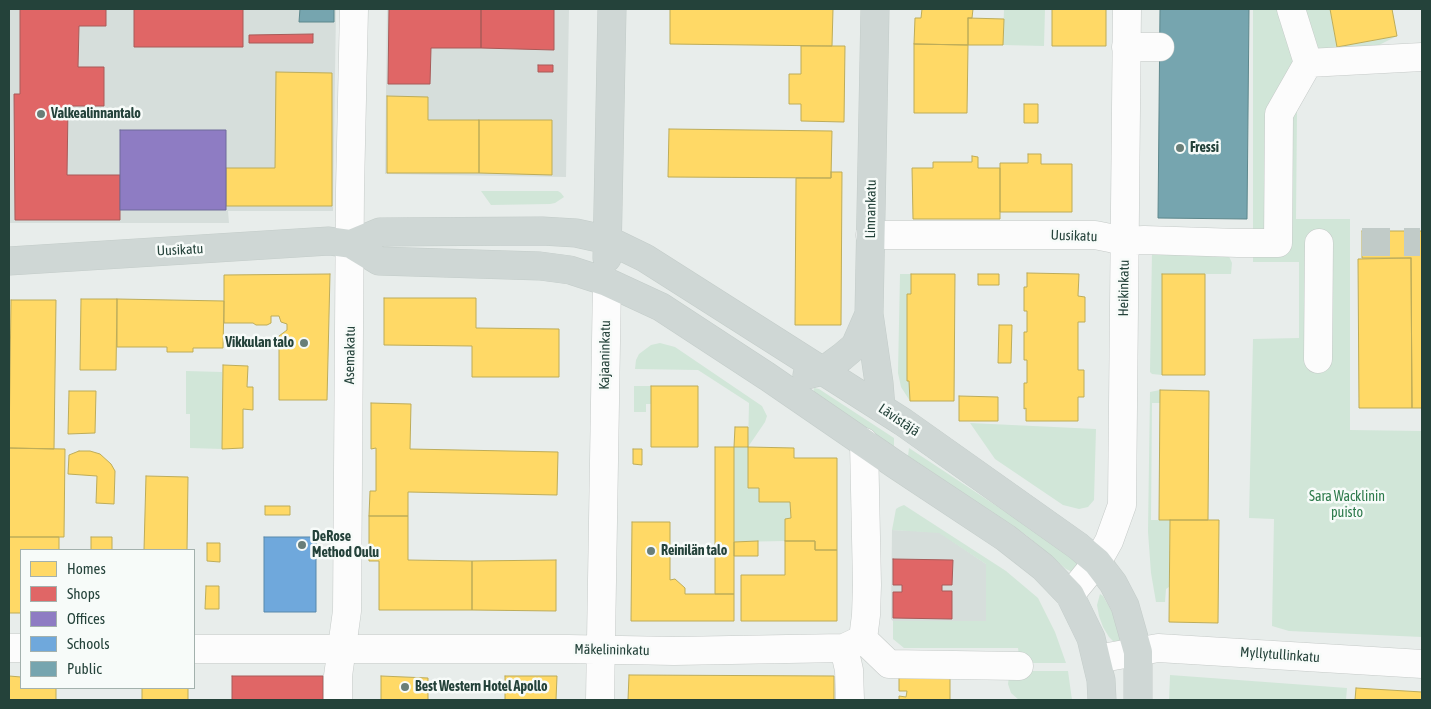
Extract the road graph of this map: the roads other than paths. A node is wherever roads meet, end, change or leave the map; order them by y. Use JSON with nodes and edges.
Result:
{"nodes":[{"id":1,"x":354,"y":9,"type":"edge"},
{"id":2,"x":612,"y":9,"type":"edge"},
{"id":3,"x":875,"y":9,"type":"edge"},
{"id":4,"x":1127,"y":9,"type":"edge"},
{"id":5,"x":1291,"y":9,"type":"edge"},
{"id":6,"x":1126,"y":47,"type":"junction"},
{"id":7,"x":1160,"y":47,"type":"dead end"},
{"id":8,"x":1422,"y":57,"type":"edge"},
{"id":9,"x":1308,"y":62,"type":"junction"},
{"id":10,"x":870,"y":235,"type":"junction"},
{"id":11,"x":608,"y":240,"type":"junction"},
{"id":12,"x":1125,"y":241,"type":"junction"},
{"id":13,"x":1319,"y":243,"type":"dead end"},
{"id":14,"x":351,"y":244,"type":"junction"},
{"id":15,"x":9,"y":260,"type":"edge"},
{"id":16,"x":607,"y":282,"type":"junction"},
{"id":17,"x":869,"y":314,"type":"junction"},
{"id":18,"x":1318,"y":359,"type":"dead end"},
{"id":19,"x":823,"y":371,"type":"junction"},
{"id":20,"x":768,"y":377,"type":"junction"},
{"id":21,"x":881,"y":408,"type":"junction"},
{"id":22,"x":864,"y":442,"type":"junction"},
{"id":23,"x":1097,"y":562,"type":"junction"},
{"id":24,"x":1070,"y":595,"type":"junction"},
{"id":25,"x":853,"y":644,"type":"junction"},
{"id":26,"x":195,"y":649,"type":"edge"},
{"id":27,"x":342,"y":649,"type":"junction"},
{"id":28,"x":600,"y":651,"type":"junction"},
{"id":29,"x":1138,"y":652,"type":"junction"},
{"id":30,"x":1097,"y":659,"type":"junction"},
{"id":31,"x":1422,"y":664,"type":"edge"},
{"id":32,"x":1019,"y":666,"type":"dead end"},
{"id":33,"x":338,"y":700,"type":"edge"},
{"id":34,"x":600,"y":700,"type":"edge"},
{"id":35,"x":850,"y":700,"type":"edge"},
{"id":36,"x":1102,"y":700,"type":"edge"},
{"id":37,"x":1138,"y":700,"type":"edge"}],
"edges":[{"from":1,"to":14,"type":"street","name":"Asemakatu"},
{"from":2,"to":11,"type":"main road","name":"Kajaaninkatu"},
{"from":3,"to":10,"type":"main road","name":"Linnankatu"},
{"from":4,"to":6,"type":"street","name":"Heikinkatu"},
{"from":5,"to":9,"type":"street"},
{"from":6,"to":7,"type":"street"},
{"from":6,"to":12,"type":"street","name":"Heikinkatu"},
{"from":8,"to":9,"type":"street"},
{"from":9,"to":12,"type":"street","name":"Uusikatu"},
{"from":10,"to":12,"type":"street","name":"Uusikatu"},
{"from":10,"to":17,"type":"main road","name":"Linnankatu"},
{"from":11,"to":14,"type":"main road","name":"Uusikatu"},
{"from":11,"to":16,"type":"main road","name":"Kajaaninkatu"},
{"from":11,"to":19,"type":"main road","name":"Lävistäjä"},
{"from":12,"to":23,"type":"street","name":"Heikinkatu"},
{"from":13,"to":18,"type":"street"},
{"from":14,"to":15,"type":"main road","name":"Uusikatu"},
{"from":14,"to":16,"type":"main road","name":"Uusikatu"},
{"from":14,"to":27,"type":"street","name":"Asemakatu"},
{"from":16,"to":20,"type":"main road"},
{"from":16,"to":28,"type":"street","name":"Kajaaninkatu"},
{"from":17,"to":19,"type":"main road"},
{"from":17,"to":21,"type":"main road","name":"Linnankatu"},
{"from":19,"to":20,"type":"main road"},
{"from":19,"to":21,"type":"main road","name":"Lävistäjä"},
{"from":20,"to":22,"type":"main road"},
{"from":21,"to":23,"type":"main road","name":"Lävistäjä"},
{"from":22,"to":24,"type":"main road"},
{"from":22,"to":25,"type":"street"},
{"from":23,"to":24,"type":"street","name":"Heikinkatu"},
{"from":23,"to":29,"type":"main road","name":"Lävistäjä"},
{"from":24,"to":30,"type":"main road"},
{"from":25,"to":28,"type":"street","name":"Mäkelininkatu"},
{"from":25,"to":32,"type":"street"},
{"from":25,"to":35,"type":"street"},
{"from":26,"to":27,"type":"street","name":"Mäkelininkatu"},
{"from":27,"to":28,"type":"street","name":"Mäkelininkatu"},
{"from":27,"to":33,"type":"street","name":"Asemakatu"},
{"from":28,"to":34,"type":"street","name":"Kajaaninkatu"},
{"from":29,"to":30,"type":"street","name":"Myllytullinkatu"},
{"from":29,"to":31,"type":"street","name":"Myllytullinkatu"},
{"from":29,"to":37,"type":"main road"},
{"from":30,"to":36,"type":"main road"}]}
